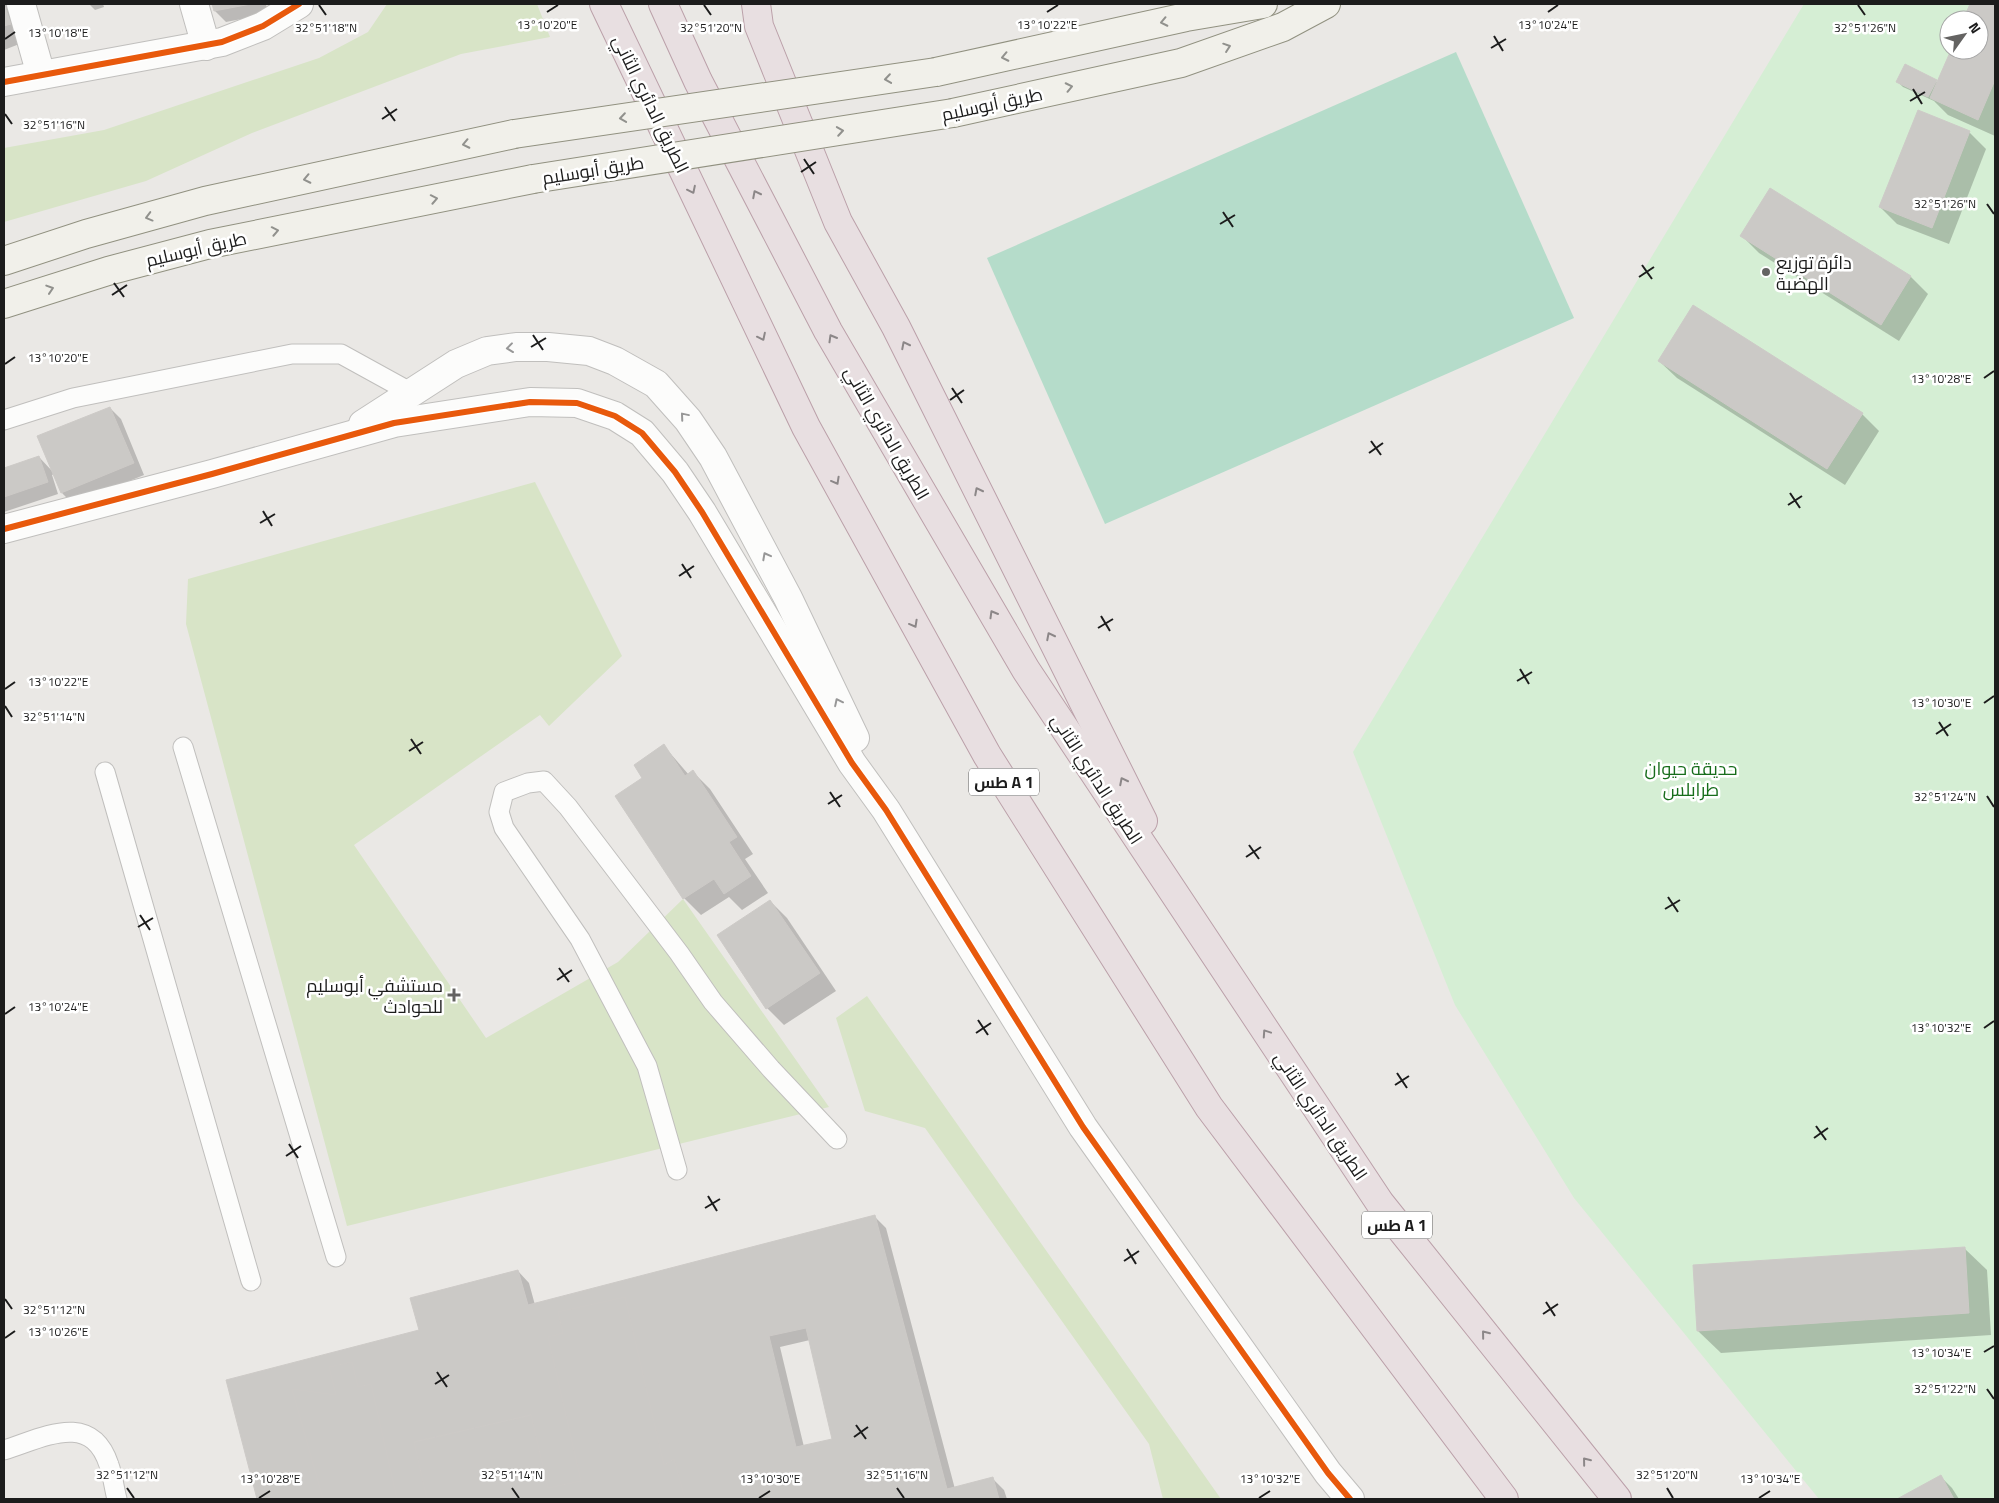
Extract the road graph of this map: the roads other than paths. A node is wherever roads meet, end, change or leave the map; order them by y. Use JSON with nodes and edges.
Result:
{"nodes":[{"id":1,"x":21,"y":4,"type":"edge"},
{"id":2,"x":194,"y":4,"type":"edge"},
{"id":3,"x":299,"y":4,"type":"edge"},
{"id":4,"x":604,"y":4,"type":"edge"},
{"id":5,"x":663,"y":4,"type":"edge"},
{"id":6,"x":756,"y":4,"type":"edge"},
{"id":7,"x":1263,"y":4,"type":"edge"},
{"id":8,"x":1326,"y":4,"type":"edge"},
{"id":9,"x":206,"y":46,"type":"junction"},
{"id":10,"x":41,"y":75,"type":"junction"},
{"id":11,"x":4,"y":82,"type":"edge"},
{"id":12,"x":4,"y":261,"type":"edge"},
{"id":13,"x":4,"y":304,"type":"edge"},
{"id":14,"x":410,"y":392,"type":"junction"},
{"id":15,"x":4,"y":420,"type":"edge"},
{"id":16,"x":342,"y":438,"type":"junction"},
{"id":17,"x":4,"y":529,"type":"edge"},
{"id":18,"x":182,"y":747,"type":"dead end"},
{"id":19,"x":105,"y":772,"type":"dead end"},
{"id":20,"x":886,"y":810,"type":"junction"},
{"id":21,"x":1200,"y":934,"type":"junction"},
{"id":22,"x":837,"y":1139,"type":"dead end"},
{"id":23,"x":677,"y":1170,"type":"dead end"},
{"id":24,"x":336,"y":1257,"type":"dead end"},
{"id":25,"x":251,"y":1282,"type":"dead end"},
{"id":26,"x":4,"y":1450,"type":"edge"},
{"id":27,"x":117,"y":1499,"type":"edge"},
{"id":28,"x":1350,"y":1499,"type":"edge"},
{"id":29,"x":1504,"y":1499,"type":"edge"},
{"id":30,"x":1617,"y":1499,"type":"edge"}],
"edges":[{"from":1,"to":10,"type":"street"},
{"from":2,"to":9,"type":"street"},
{"from":3,"to":9,"type":"street"},
{"from":4,"to":29,"type":"highway","name":"الطريق الدائري الثاني","number":"طس A 1","one_way":true},
{"from":21,"to":5,"type":"highway","name":"الطريق الدائري الثاني","number":"طس A 1","one_way":true},
{"from":21,"to":6,"type":"highway","one_way":true},
{"from":7,"to":12,"type":"main road","one_way":true,"bridge":true},
{"from":13,"to":8,"type":"main road","name":"طريق أبوسليم","one_way":true,"bridge":true},
{"from":9,"to":10,"type":"street"},
{"from":10,"to":11,"type":"street"},
{"from":14,"to":15,"type":"lane"},
{"from":14,"to":16,"type":"street"},
{"from":20,"to":14,"type":"street","one_way":true},
{"from":16,"to":17,"type":"street"},
{"from":16,"to":20,"type":"street"},
{"from":18,"to":24,"type":"lane"},
{"from":19,"to":25,"type":"lane"},
{"from":20,"to":28,"type":"street"},
{"from":30,"to":21,"type":"highway","name":"الطريق الدائري الثاني","number":"طس A 1","one_way":true},
{"from":22,"to":23,"type":"lane"},
{"from":26,"to":27,"type":"lane"}]}
